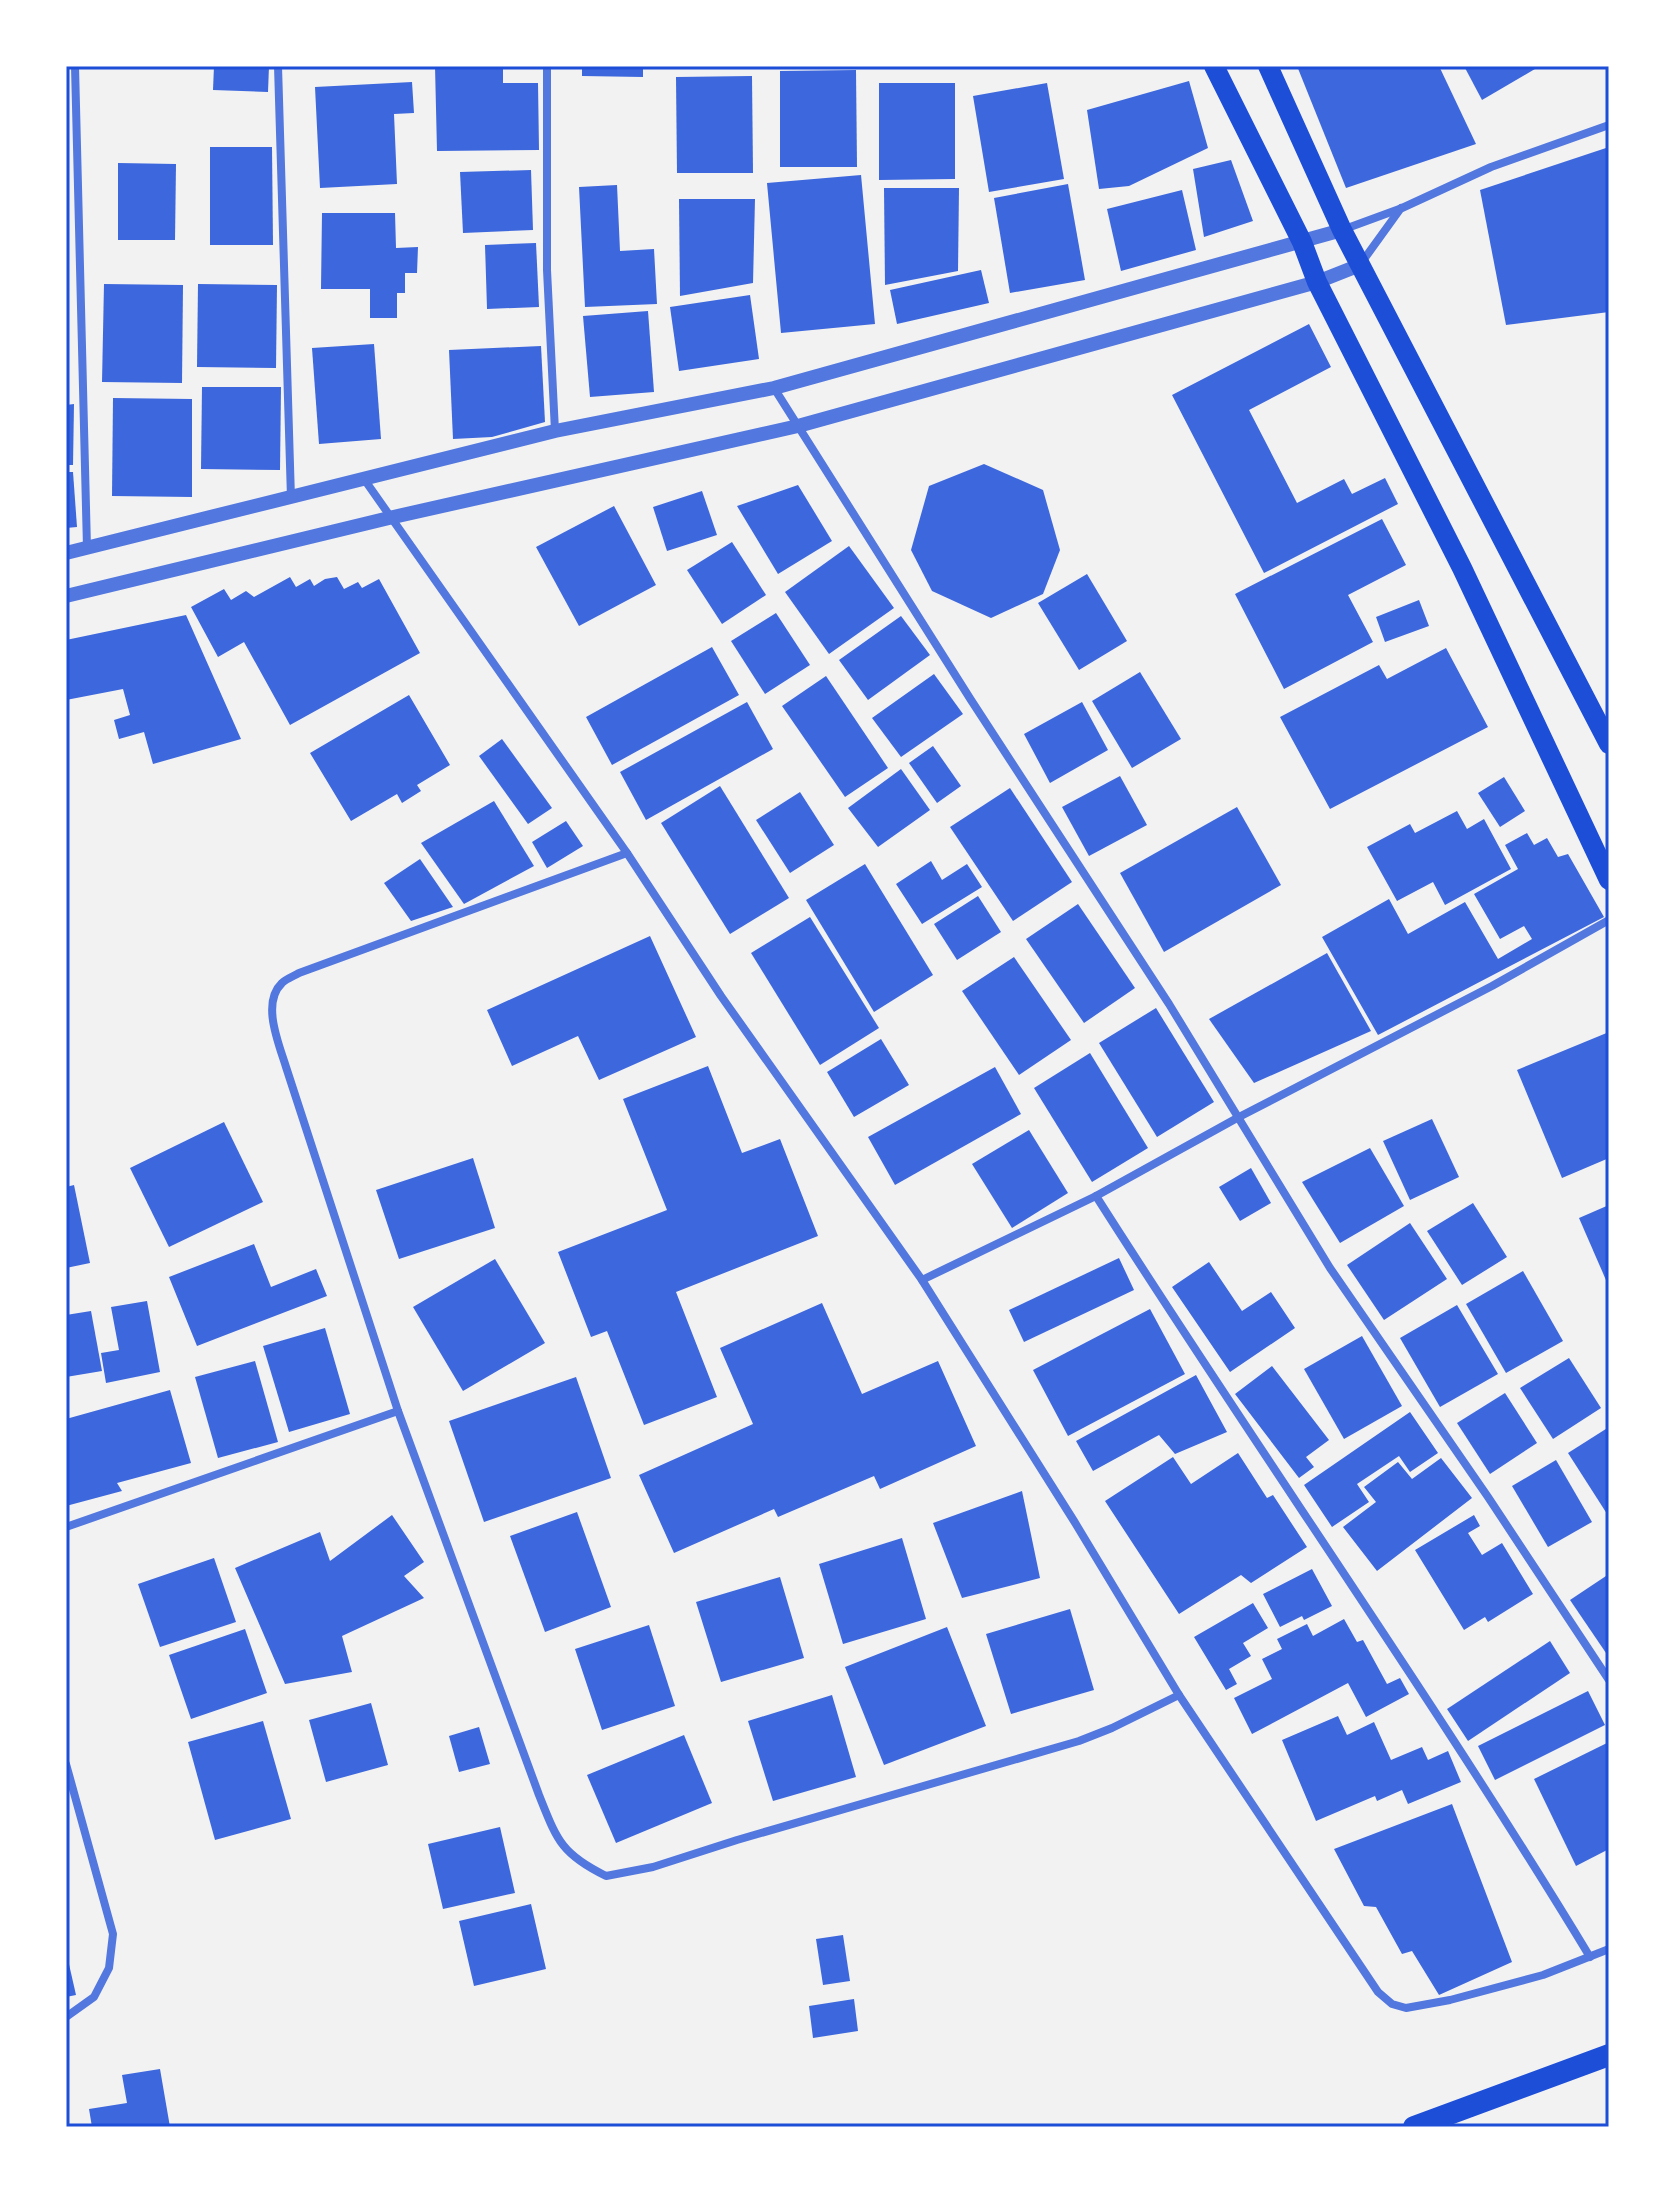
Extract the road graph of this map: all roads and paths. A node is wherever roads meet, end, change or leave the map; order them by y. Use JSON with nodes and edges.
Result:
{"nodes":[{"id":1,"x":75,"y":66,"type":"edge"},
{"id":2,"x":278,"y":66,"type":"edge"},
{"id":3,"x":547,"y":66,"type":"edge"},
{"id":4,"x":1214,"y":66,"type":"edge"},
{"id":5,"x":1268,"y":66,"type":"edge"},
{"id":6,"x":1609,"y":125,"type":"edge"},
{"id":7,"x":1402,"y":208,"type":"junction"},
{"id":8,"x":1342,"y":230,"type":"junction"},
{"id":9,"x":1302,"y":242,"type":"junction"},
{"id":10,"x":1360,"y":265,"type":"junction"},
{"id":11,"x":1317,"y":282,"type":"junction"},
{"id":12,"x":774,"y":388,"type":"junction"},
{"id":13,"x":798,"y":426,"type":"junction"},
{"id":14,"x":555,"y":431,"type":"junction"},
{"id":15,"x":364,"y":479,"type":"junction"},
{"id":16,"x":291,"y":499,"type":"junction"},
{"id":17,"x":389,"y":518,"type":"junction"},
{"id":18,"x":87,"y":548,"type":"junction"},
{"id":19,"x":66,"y":553,"type":"edge"},
{"id":20,"x":66,"y":596,"type":"edge"},
{"id":21,"x":1609,"y":744,"type":"edge"},
{"id":22,"x":627,"y":853,"type":"junction"},
{"id":23,"x":1609,"y":880,"type":"edge"},
{"id":24,"x":1609,"y":920,"type":"edge"},
{"id":25,"x":1239,"y":1117,"type":"junction"},
{"id":26,"x":1096,"y":1196,"type":"junction"},
{"id":27,"x":922,"y":1280,"type":"junction"},
{"id":28,"x":398,"y":1411,"type":"junction"},
{"id":29,"x":66,"y":1527,"type":"edge"},
{"id":30,"x":1609,"y":1680,"type":"edge"},
{"id":31,"x":1179,"y":1695,"type":"junction"},
{"id":32,"x":66,"y":1764,"type":"edge"},
{"id":33,"x":1609,"y":1949,"type":"edge"},
{"id":34,"x":1590,"y":1957,"type":"junction"},
{"id":35,"x":66,"y":2017,"type":"edge"},
{"id":36,"x":1609,"y":2055,"type":"edge"},
{"id":37,"x":1414,"y":2127,"type":"edge"}],
"edges":[{"from":1,"to":18,"type":"street"},
{"from":2,"to":16,"type":"street"},
{"from":3,"to":14,"type":"street"},
{"from":4,"to":9,"type":"main road"},
{"from":5,"to":8,"type":"main road"},
{"from":6,"to":7,"type":"street"},
{"from":7,"to":8,"type":"street"},
{"from":7,"to":10,"type":"street"},
{"from":8,"to":9,"type":"street"},
{"from":8,"to":10,"type":"main road"},
{"from":9,"to":11,"type":"main road"},
{"from":9,"to":12,"type":"street"},
{"from":10,"to":11,"type":"street"},
{"from":10,"to":21,"type":"main road"},
{"from":11,"to":13,"type":"street"},
{"from":11,"to":23,"type":"main road"},
{"from":12,"to":13,"type":"street"},
{"from":12,"to":14,"type":"street"},
{"from":13,"to":17,"type":"street"},
{"from":13,"to":25,"type":"street"},
{"from":14,"to":15,"type":"street"},
{"from":15,"to":16,"type":"street"},
{"from":15,"to":17,"type":"street"},
{"from":16,"to":18,"type":"street"},
{"from":17,"to":20,"type":"street"},
{"from":17,"to":22,"type":"street"},
{"from":18,"to":19,"type":"street"},
{"from":22,"to":27,"type":"street"},
{"from":22,"to":28,"type":"street"},
{"from":24,"to":25,"type":"street"},
{"from":25,"to":26,"type":"street"},
{"from":25,"to":30,"type":"street"},
{"from":26,"to":27,"type":"street"},
{"from":26,"to":34,"type":"street"},
{"from":27,"to":31,"type":"street"},
{"from":28,"to":29,"type":"street"},
{"from":28,"to":31,"type":"street"},
{"from":31,"to":34,"type":"street"},
{"from":32,"to":35,"type":"street"},
{"from":33,"to":34,"type":"street"},
{"from":36,"to":37,"type":"highway"}]}
